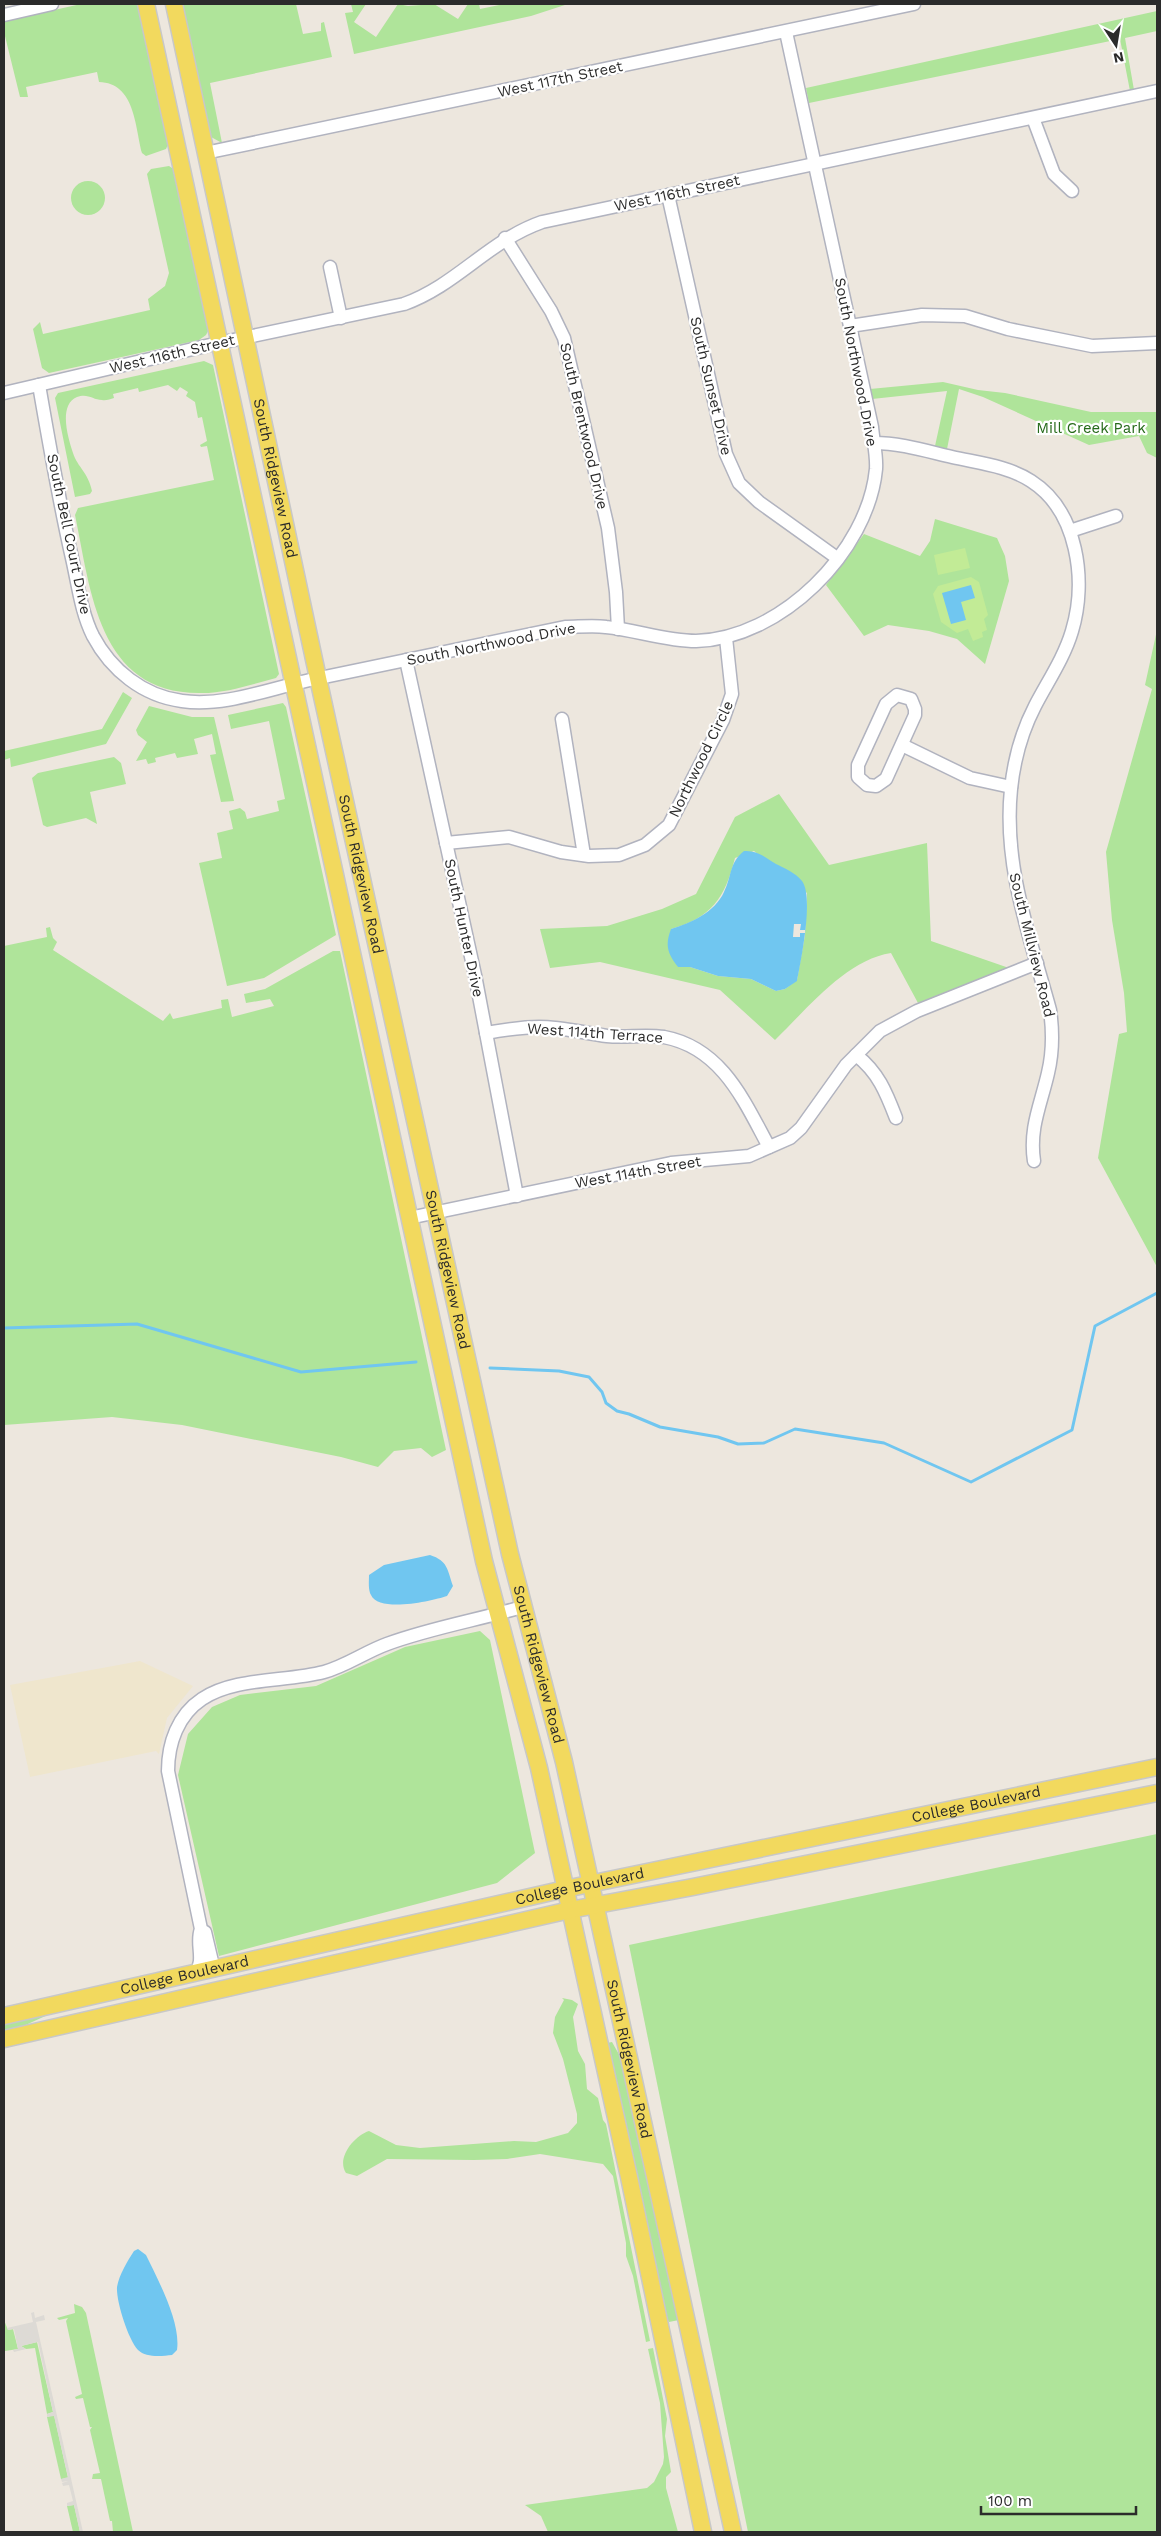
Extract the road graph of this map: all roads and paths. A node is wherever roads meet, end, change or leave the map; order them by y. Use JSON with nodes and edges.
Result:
{"nodes":[{"id":1,"x":52,"y":4,"type":"edge"},
{"id":2,"x":146,"y":4,"type":"edge"},
{"id":3,"x":174,"y":4,"type":"edge"},
{"id":4,"x":914,"y":4,"type":"edge"},
{"id":5,"x":4,"y":15,"type":"edge"},
{"id":6,"x":786,"y":32,"type":"junction"},
{"id":7,"x":1157,"y":91,"type":"edge"},
{"id":8,"x":1033,"y":118,"type":"junction"},
{"id":9,"x":205,"y":153,"type":"junction"},
{"id":10,"x":814,"y":164,"type":"junction"},
{"id":11,"x":1072,"y":191,"type":"dead end"},
{"id":12,"x":668,"y":195,"type":"junction"},
{"id":13,"x":506,"y":238,"type":"junction"},
{"id":14,"x":330,"y":267,"type":"dead end"},
{"id":15,"x":341,"y":318,"type":"junction"},
{"id":16,"x":850,"y":326,"type":"junction"},
{"id":17,"x":244,"y":337,"type":"junction"},
{"id":18,"x":219,"y":343,"type":"junction"},
{"id":19,"x":1157,"y":343,"type":"edge"},
{"id":20,"x":39,"y":385,"type":"junction"},
{"id":21,"x":4,"y":393,"type":"edge"},
{"id":22,"x":874,"y":443,"type":"junction"},
{"id":23,"x":1116,"y":516,"type":"dead end"},
{"id":24,"x":1070,"y":531,"type":"junction"},
{"id":25,"x":837,"y":558,"type":"junction"},
{"id":26,"x":618,"y":629,"type":"junction"},
{"id":27,"x":726,"y":638,"type":"junction"},
{"id":28,"x":406,"y":660,"type":"junction"},
{"id":29,"x":318,"y":678,"type":"junction"},
{"id":30,"x":292,"y":684,"type":"junction"},
{"id":31,"x":562,"y":719,"type":"dead end"},
{"id":32,"x":902,"y":746,"type":"junction"},
{"id":33,"x":1011,"y":786,"type":"junction"},
{"id":34,"x":446,"y":843,"type":"junction"},
{"id":35,"x":584,"y":855,"type":"junction"},
{"id":36,"x":1037,"y":963,"type":"junction"},
{"id":37,"x":486,"y":1033,"type":"junction"},
{"id":38,"x":856,"y":1054,"type":"junction"},
{"id":39,"x":896,"y":1118,"type":"dead end"},
{"id":40,"x":770,"y":1148,"type":"junction"},
{"id":41,"x":1034,"y":1161,"type":"dead end"},
{"id":42,"x":517,"y":1196,"type":"junction"},
{"id":43,"x":435,"y":1213,"type":"junction"},
{"id":44,"x":409,"y":1218,"type":"junction"},
{"id":45,"x":522,"y":1607,"type":"junction"},
{"id":46,"x":497,"y":1614,"type":"junction"},
{"id":47,"x":1157,"y":1768,"type":"edge"},
{"id":48,"x":1157,"y":1793,"type":"edge"},
{"id":49,"x":590,"y":1883,"type":"junction"},
{"id":50,"x":565,"y":1889,"type":"junction"},
{"id":51,"x":596,"y":1905,"type":"junction"},
{"id":52,"x":570,"y":1910,"type":"junction"},
{"id":53,"x":201,"y":1929,"type":"junction"},
{"id":54,"x":205,"y":1971,"type":"junction"},
{"id":55,"x":212,"y":1992,"type":"junction"},
{"id":56,"x":4,"y":2016,"type":"edge"},
{"id":57,"x":4,"y":2039,"type":"edge"},
{"id":58,"x":703,"y":2532,"type":"edge"},
{"id":59,"x":734,"y":2532,"type":"edge"}],
"edges":[{"from":1,"to":5,"type":"street"},
{"from":2,"to":18,"type":"main road","name":"South Ridgeview Road"},
{"from":3,"to":9,"type":"main road","name":"South Ridgeview Road"},
{"from":4,"to":6,"type":"street","name":"West 117th Street"},
{"from":6,"to":9,"type":"street","name":"West 117th Street"},
{"from":6,"to":10,"type":"street","name":"South Northwood Drive"},
{"from":7,"to":8,"type":"street","name":"West 116th Street"},
{"from":8,"to":10,"type":"street","name":"West 116th Street"},
{"from":8,"to":11,"type":"street"},
{"from":9,"to":17,"type":"main road","name":"South Ridgeview Road"},
{"from":10,"to":12,"type":"street","name":"West 116th Street"},
{"from":10,"to":16,"type":"street","name":"South Northwood Drive"},
{"from":12,"to":13,"type":"street","name":"West 116th Street"},
{"from":12,"to":25,"type":"street","name":"South Sunset Drive"},
{"from":13,"to":15,"type":"street","name":"West 116th Street"},
{"from":13,"to":26,"type":"street","name":"South Brentwood Drive"},
{"from":14,"to":15,"type":"street"},
{"from":15,"to":17,"type":"street","name":"West 116th Street"},
{"from":16,"to":19,"type":"street"},
{"from":16,"to":22,"type":"street","name":"South Northwood Drive"},
{"from":17,"to":18,"type":"street","name":"West 116th Street"},
{"from":17,"to":29,"type":"main road","name":"South Ridgeview Road"},
{"from":18,"to":20,"type":"street","name":"West 116th Street"},
{"from":18,"to":30,"type":"main road","name":"South Ridgeview Road"},
{"from":20,"to":21,"type":"street","name":"West 116th Street"},
{"from":20,"to":30,"type":"street","name":"South Bell Court Drive"},
{"from":22,"to":24,"type":"street","name":"South Millview Road"},
{"from":22,"to":25,"type":"street","name":"South Northwood Drive"},
{"from":23,"to":24,"type":"street"},
{"from":24,"to":33,"type":"street","name":"South Millview Road"},
{"from":25,"to":27,"type":"street","name":"South Northwood Drive"},
{"from":26,"to":27,"type":"street","name":"South Northwood Drive"},
{"from":26,"to":28,"type":"street","name":"South Northwood Drive"},
{"from":27,"to":35,"type":"street","name":"Northwood Circle"},
{"from":28,"to":29,"type":"street","name":"South Northwood Drive"},
{"from":28,"to":34,"type":"street","name":"South Hunter Drive"},
{"from":29,"to":30,"type":"street","name":"South Northwood Drive"},
{"from":29,"to":43,"type":"main road","name":"South Ridgeview Road"},
{"from":30,"to":44,"type":"main road","name":"South Ridgeview Road"},
{"from":31,"to":35,"type":"street"},
{"from":32,"to":32,"type":"street"},
{"from":32,"to":33,"type":"street"},
{"from":33,"to":36,"type":"street","name":"South Millview Road"},
{"from":34,"to":35,"type":"street","name":"Northwood Circle"},
{"from":34,"to":37,"type":"street","name":"South Hunter Drive"},
{"from":36,"to":38,"type":"street","name":"West 114th Street"},
{"from":36,"to":41,"type":"street","name":"South Millview Road"},
{"from":37,"to":40,"type":"street","name":"West 114th Terrace"},
{"from":37,"to":42,"type":"street","name":"South Hunter Drive"},
{"from":38,"to":39,"type":"street"},
{"from":38,"to":40,"type":"street","name":"West 114th Street"},
{"from":40,"to":42,"type":"street","name":"West 114th Street"},
{"from":42,"to":43,"type":"street","name":"West 114th Street"},
{"from":43,"to":44,"type":"street","name":"West 114th Street"},
{"from":43,"to":45,"type":"main road","name":"South Ridgeview Road"},
{"from":44,"to":46,"type":"main road","name":"South Ridgeview Road"},
{"from":45,"to":46,"type":"street"},
{"from":45,"to":49,"type":"main road","name":"South Ridgeview Road"},
{"from":46,"to":50,"type":"main road","name":"South Ridgeview Road"},
{"from":46,"to":53,"type":"street"},
{"from":47,"to":49,"type":"main road","name":"College Boulevard"},
{"from":48,"to":51,"type":"main road","name":"College Boulevard"},
{"from":49,"to":50,"type":"main road","name":"College Boulevard"},
{"from":49,"to":51,"type":"main road","name":"South Ridgeview Road"},
{"from":50,"to":52,"type":"main road","name":"South Ridgeview Road"},
{"from":50,"to":54,"type":"main road","name":"College Boulevard"},
{"from":51,"to":52,"type":"main road","name":"College Boulevard"},
{"from":51,"to":59,"type":"main road","name":"South Ridgeview Road"},
{"from":52,"to":55,"type":"main road","name":"College Boulevard"},
{"from":52,"to":58,"type":"main road","name":"South Ridgeview Road"},
{"from":53,"to":54,"type":"street"},
{"from":53,"to":54,"type":"street"},
{"from":54,"to":55,"type":"street"},
{"from":54,"to":56,"type":"main road","name":"College Boulevard"},
{"from":55,"to":57,"type":"main road","name":"College Boulevard"}]}
